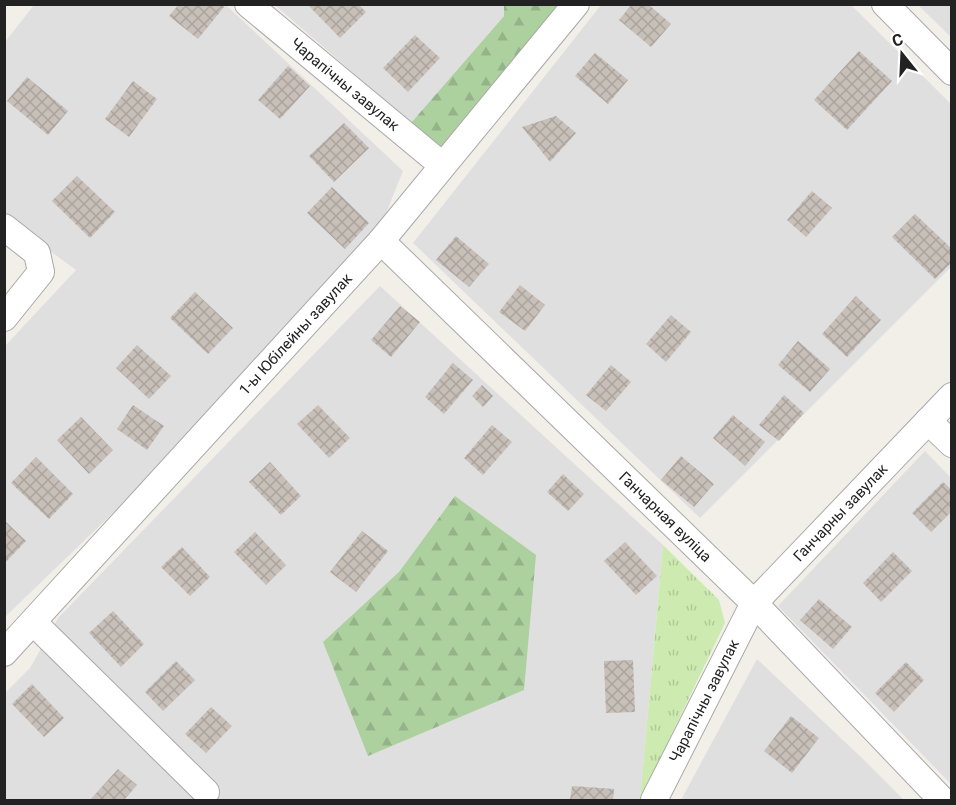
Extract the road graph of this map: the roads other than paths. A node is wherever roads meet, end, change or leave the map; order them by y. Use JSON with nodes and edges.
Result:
{"nodes":[{"id":1,"x":248,"y":4,"type":"edge"},
{"id":2,"x":576,"y":4,"type":"edge"},
{"id":3,"x":885,"y":4,"type":"edge"},
{"id":4,"x":951,"y":72,"type":"edge"},
{"id":5,"x":442,"y":165,"type":"junction"},
{"id":6,"x":4,"y":227,"type":"edge"},
{"id":7,"x":381,"y":241,"type":"junction"},
{"id":8,"x":4,"y":318,"type":"edge"},
{"id":9,"x":951,"y":396,"type":"edge"},
{"id":10,"x":928,"y":421,"type":"junction"},
{"id":11,"x":951,"y":444,"type":"edge"},
{"id":12,"x":754,"y":603,"type":"junction"},
{"id":13,"x":34,"y":623,"type":"junction"},
{"id":14,"x":4,"y":653,"type":"edge"},
{"id":15,"x":206,"y":792,"type":"dead end"},
{"id":16,"x":654,"y":801,"type":"edge"},
{"id":17,"x":942,"y":801,"type":"edge"}],
"edges":[{"from":1,"to":5,"type":"street","name":"Чарапічны завулак"},
{"from":2,"to":5,"type":"street","name":"1-ы Юбілейны завулак"},
{"from":3,"to":4,"type":"street"},
{"from":5,"to":7,"type":"street","name":"1-ы Юбілейны завулак"},
{"from":6,"to":8,"type":"street"},
{"from":7,"to":12,"type":"street","name":"Ганчарная вуліца"},
{"from":7,"to":13,"type":"street","name":"1-ы Юбілейны завулак"},
{"from":9,"to":10,"type":"street","name":"Ганчарны завулак"},
{"from":10,"to":11,"type":"street"},
{"from":10,"to":12,"type":"street","name":"Ганчарны завулак"},
{"from":12,"to":16,"type":"street","name":"Чарапічны завулак"},
{"from":12,"to":17,"type":"street","name":"Ганчарная вуліца"},
{"from":13,"to":14,"type":"street","name":"1-ы Юбілейны завулак"},
{"from":13,"to":15,"type":"street"}]}
